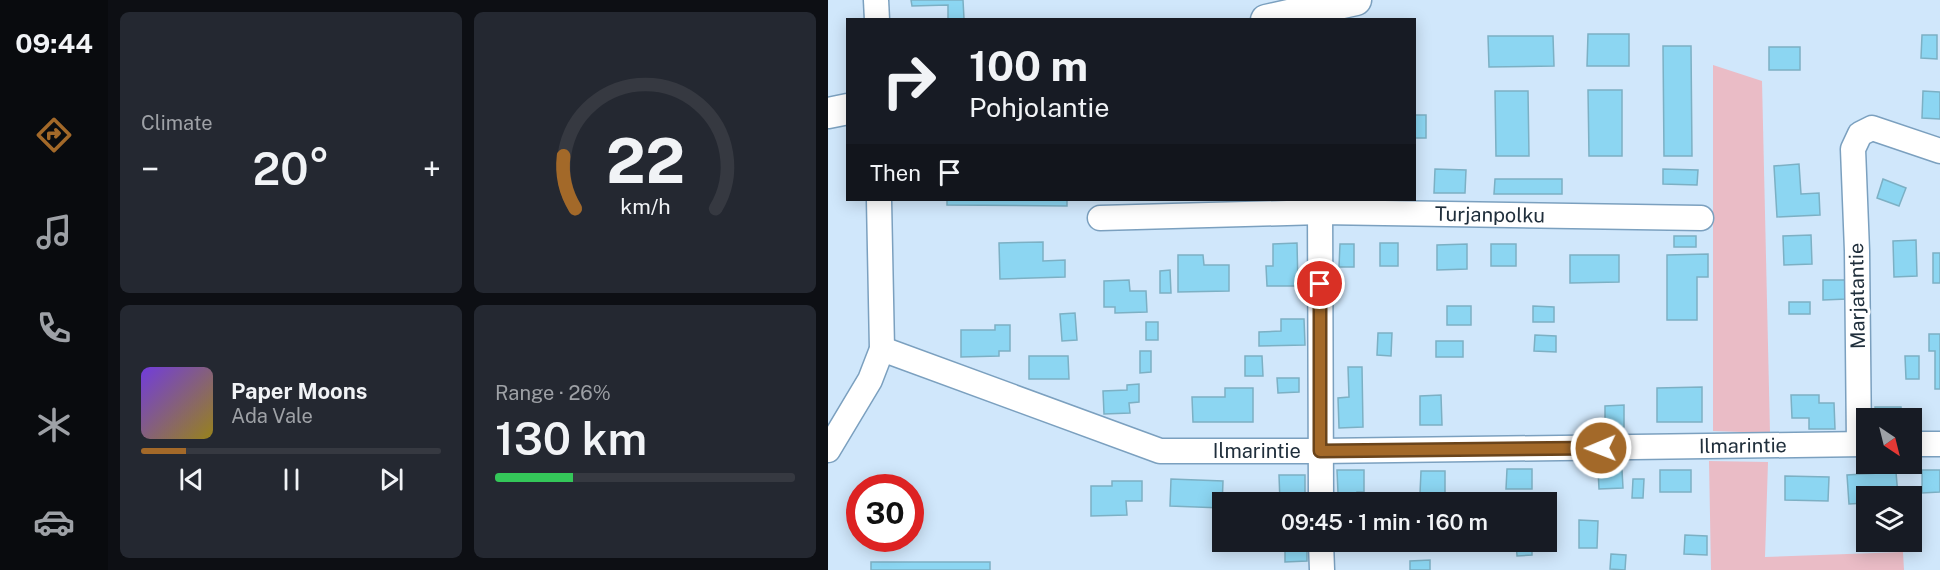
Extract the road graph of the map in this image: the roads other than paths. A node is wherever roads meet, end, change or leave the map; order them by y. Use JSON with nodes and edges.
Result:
{"nodes":[{"id":1,"x":876,"y":0,"type":"edge"},
{"id":2,"x":1356,"y":0,"type":"edge"},
{"id":3,"x":1312,"y":15,"type":"edge"},
{"id":4,"x":877,"y":18,"type":"edge"},
{"id":5,"x":1284,"y":18,"type":"edge"},
{"id":6,"x":846,"y":109,"type":"edge"},
{"id":7,"x":828,"y":113,"type":"edge"},
{"id":8,"x":1940,"y":151,"type":"edge"},
{"id":9,"x":879,"y":201,"type":"edge"},
{"id":10,"x":1320,"y":206,"type":"edge"},
{"id":11,"x":1100,"y":218,"type":"dead end"},
{"id":12,"x":1701,"y":218,"type":"dead end"},
{"id":13,"x":882,"y":349,"type":"junction"},
{"id":14,"x":1862,"y":408,"type":"edge"},
{"id":15,"x":1856,"y":444,"type":"edge"},
{"id":16,"x":1922,"y":444,"type":"edge"},
{"id":17,"x":1940,"y":444,"type":"edge"},
{"id":18,"x":828,"y":450,"type":"edge"},
{"id":19,"x":1320,"y":451,"type":"junction"},
{"id":20,"x":1321,"y":492,"type":"edge"},
{"id":21,"x":1321,"y":552,"type":"edge"},
{"id":22,"x":1322,"y":570,"type":"edge"}],
"edges":[{"from":1,"to":4,"type":"street"},
{"from":2,"to":3,"type":"main road"},
{"from":3,"to":5,"type":"main road"},
{"from":6,"to":7,"type":"main road"},
{"from":8,"to":14,"type":"street","name":"Marjatantie"},
{"from":9,"to":13,"type":"street"},
{"from":10,"to":11,"type":"street","name":"Turjanpolku"},
{"from":10,"to":12,"type":"street","name":"Turjanpolku"},
{"from":10,"to":19,"type":"street"},
{"from":13,"to":18,"type":"street"},
{"from":13,"to":19,"type":"street","name":"Ilmarintie"},
{"from":15,"to":19,"type":"street","name":"Ilmarintie"},
{"from":16,"to":17,"type":"street"},
{"from":19,"to":20,"type":"street"},
{"from":21,"to":22,"type":"street"}]}
